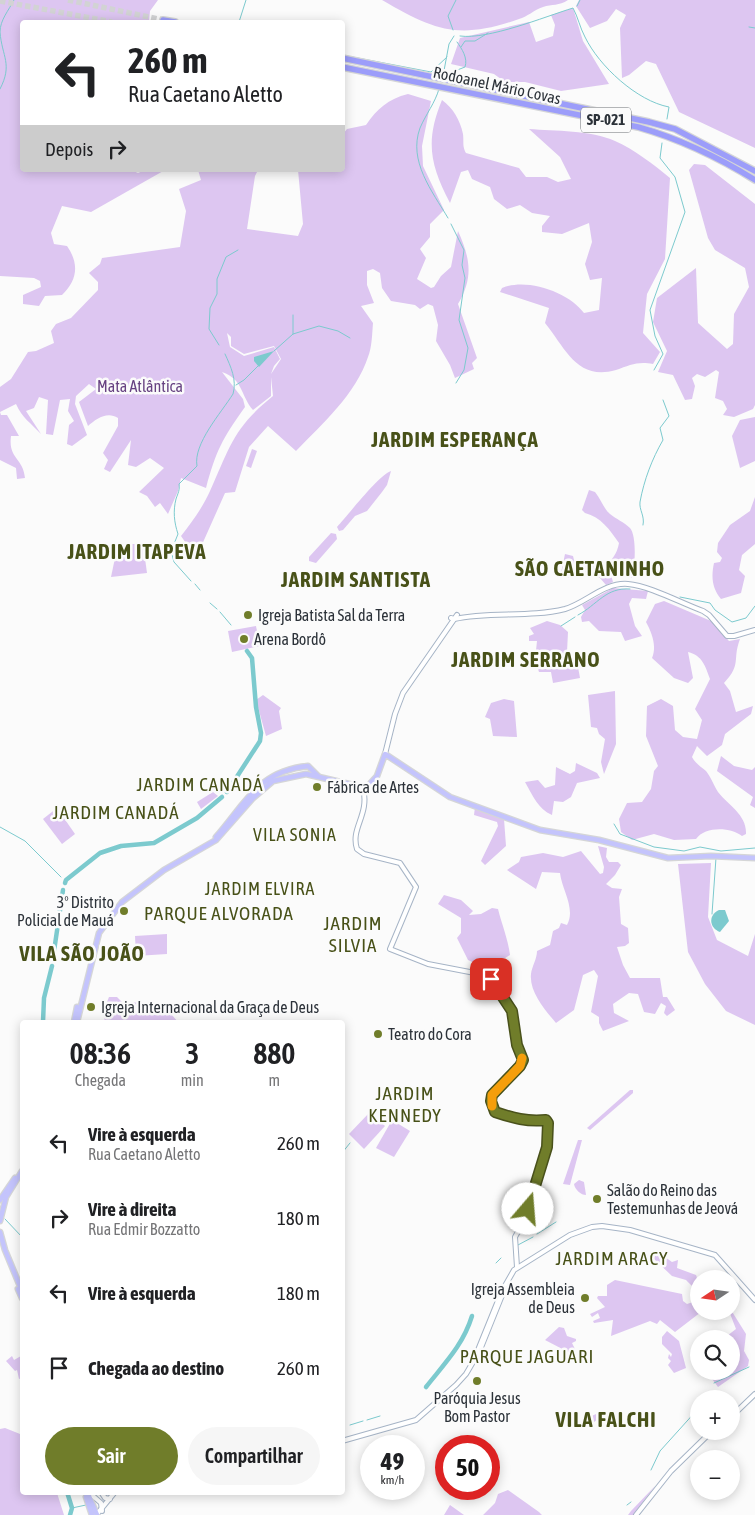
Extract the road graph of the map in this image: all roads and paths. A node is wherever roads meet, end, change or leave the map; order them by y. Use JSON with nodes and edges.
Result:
{"nodes":[{"id":1,"x":345,"y":59,"type":"edge"},
{"id":2,"x":345,"y":68,"type":"edge"},
{"id":3,"x":755,"y":171,"type":"edge"},
{"id":4,"x":755,"y":180,"type":"edge"},
{"id":5,"x":755,"y":630,"type":"edge"},
{"id":6,"x":385,"y":754,"type":"junction"},
{"id":7,"x":298,"y":768,"type":"junction"},
{"id":8,"x":299,"y":775,"type":"junction"},
{"id":9,"x":319,"y":777,"type":"junction"},
{"id":10,"x":363,"y":788,"type":"junction"},
{"id":11,"x":229,"y":824,"type":"junction"},
{"id":12,"x":755,"y":858,"type":"edge"},
{"id":13,"x":92,"y":947,"type":"junction"},
{"id":14,"x":92,"y":958,"type":"junction"},
{"id":15,"x":75,"y":1020,"type":"edge"},
{"id":16,"x":76,"y":1020,"type":"edge"},
{"id":17,"x":20,"y":1169,"type":"edge"},
{"id":18,"x":20,"y":1174,"type":"edge"},
{"id":19,"x":0,"y":1200,"type":"edge"},
{"id":20,"x":0,"y":1213,"type":"edge"},
{"id":21,"x":0,"y":1221,"type":"edge"},
{"id":22,"x":0,"y":1232,"type":"edge"},
{"id":23,"x":0,"y":1246,"type":"edge"},
{"id":24,"x":517,"y":1268,"type":"junction"},
{"id":25,"x":20,"y":1287,"type":"edge"},
{"id":26,"x":20,"y":1293,"type":"edge"},
{"id":27,"x":755,"y":1300,"type":"edge"},
{"id":28,"x":755,"y":1394,"type":"edge"},
{"id":29,"x":740,"y":1407,"type":"edge"},
{"id":30,"x":345,"y":1440,"type":"edge"},
{"id":31,"x":704,"y":1440,"type":"edge"},
{"id":32,"x":88,"y":1495,"type":"edge"},
{"id":33,"x":94,"y":1495,"type":"edge"},
{"id":34,"x":103,"y":1495,"type":"edge"},
{"id":35,"x":113,"y":1495,"type":"edge"},
{"id":36,"x":90,"y":1499,"type":"junction"},
{"id":37,"x":110,"y":1499,"type":"junction"},
{"id":38,"x":90,"y":1508,"type":"junction"},
{"id":39,"x":102,"y":1511,"type":"junction"},
{"id":40,"x":92,"y":1515,"type":"edge"},
{"id":41,"x":97,"y":1515,"type":"edge"},
{"id":42,"x":636,"y":1515,"type":"edge"}],
"edges":[{"from":1,"to":3,"type":"highway","name":"Rodoanel Mário Covas","number":"SP-021"},
{"from":2,"to":4,"type":"highway","name":"Rodoanel Mário Covas","number":"SP-021"},
{"from":5,"to":6,"type":"main road"},
{"from":6,"to":10,"type":"main road"},
{"from":6,"to":12,"type":"main road"},
{"from":7,"to":8,"type":"main road"},
{"from":7,"to":9,"type":"main road"},
{"from":7,"to":11,"type":"main road"},
{"from":8,"to":9,"type":"main road"},
{"from":8,"to":11,"type":"main road"},
{"from":9,"to":10,"type":"main road"},
{"from":10,"to":24,"type":"main road"},
{"from":11,"to":13,"type":"main road"},
{"from":11,"to":14,"type":"main road"},
{"from":13,"to":14,"type":"main road"},
{"from":13,"to":15,"type":"main road"},
{"from":14,"to":16,"type":"main road"},
{"from":17,"to":19,"type":"main road"},
{"from":18,"to":20,"type":"main road"},
{"from":20,"to":21,"type":"main road"},
{"from":22,"to":25,"type":"main road"},
{"from":23,"to":26,"type":"main road"},
{"from":24,"to":27,"type":"main road"},
{"from":24,"to":30,"type":"main road"},
{"from":28,"to":29,"type":"main road"},
{"from":31,"to":42,"type":"main road"},
{"from":32,"to":36,"type":"main road"},
{"from":33,"to":36,"type":"main road"},
{"from":34,"to":37,"type":"main road"},
{"from":35,"to":37,"type":"main road"},
{"from":36,"to":38,"type":"main road"},
{"from":36,"to":39,"type":"main road"},
{"from":36,"to":41,"type":"main road"},
{"from":37,"to":39,"type":"main road"},
{"from":38,"to":40,"type":"main road"},
{"from":38,"to":41,"type":"main road"},
{"from":39,"to":41,"type":"main road"}]}
